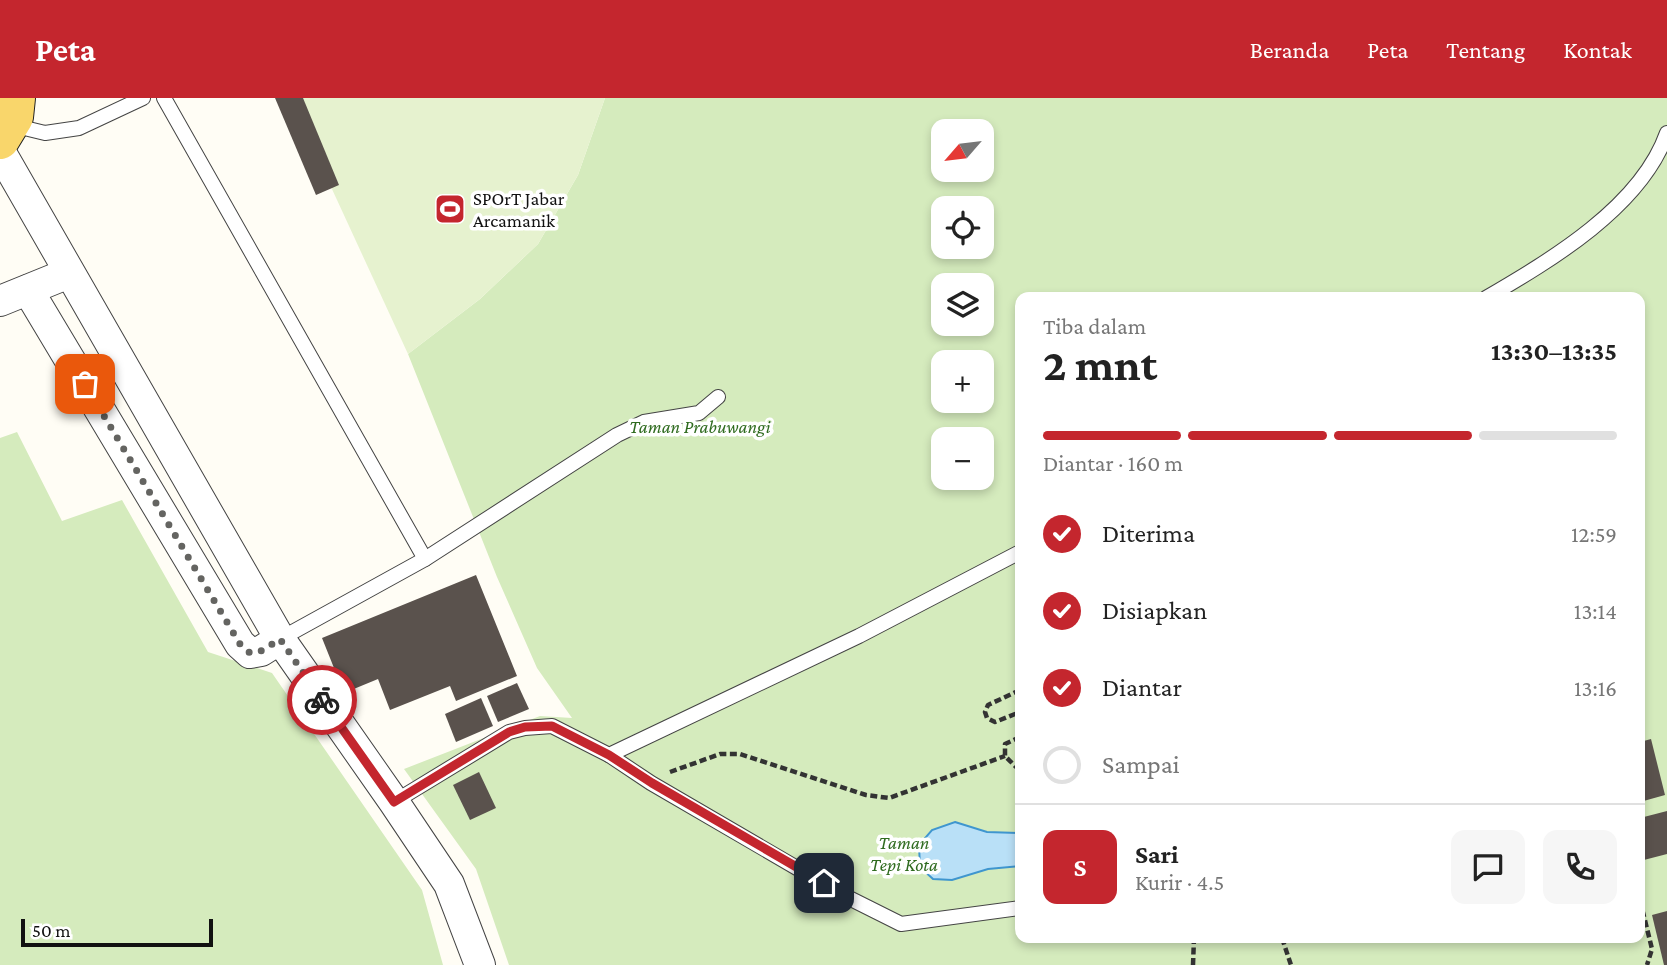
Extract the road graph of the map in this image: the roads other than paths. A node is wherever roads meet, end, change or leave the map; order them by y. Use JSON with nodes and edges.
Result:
{"nodes":[{"id":1,"x":143,"y":98,"type":"edge"},
{"id":2,"x":164,"y":98,"type":"edge"},
{"id":3,"x":6,"y":128,"type":"edge"},
{"id":4,"x":1667,"y":133,"type":"edge"},
{"id":5,"x":69,"y":273,"type":"junction"},
{"id":6,"x":28,"y":290,"type":"junction"},
{"id":7,"x":1496,"y":292,"type":"edge"},
{"id":8,"x":0,"y":301,"type":"edge"},
{"id":9,"x":718,"y":397,"type":"dead end"},
{"id":10,"x":1015,"y":555,"type":"edge"},
{"id":11,"x":425,"y":559,"type":"junction"},
{"id":12,"x":280,"y":639,"type":"junction"},
{"id":13,"x":609,"y":755,"type":"junction"},
{"id":14,"x":394,"y":802,"type":"junction"},
{"id":15,"x":1015,"y":909,"type":"edge"},
{"id":16,"x":480,"y":965,"type":"edge"}],
"edges":[{"from":1,"to":3,"type":"lane"},
{"from":2,"to":11,"type":"lane"},
{"from":3,"to":5,"type":"street"},
{"from":4,"to":7,"type":"lane"},
{"from":5,"to":6,"type":"street"},
{"from":5,"to":12,"type":"street"},
{"from":6,"to":8,"type":"street"},
{"from":6,"to":12,"type":"street"},
{"from":9,"to":11,"type":"lane"},
{"from":10,"to":13,"type":"lane"},
{"from":11,"to":12,"type":"lane"},
{"from":12,"to":14,"type":"street"},
{"from":13,"to":14,"type":"lane"},
{"from":13,"to":15,"type":"lane"},
{"from":14,"to":16,"type":"street"}]}
